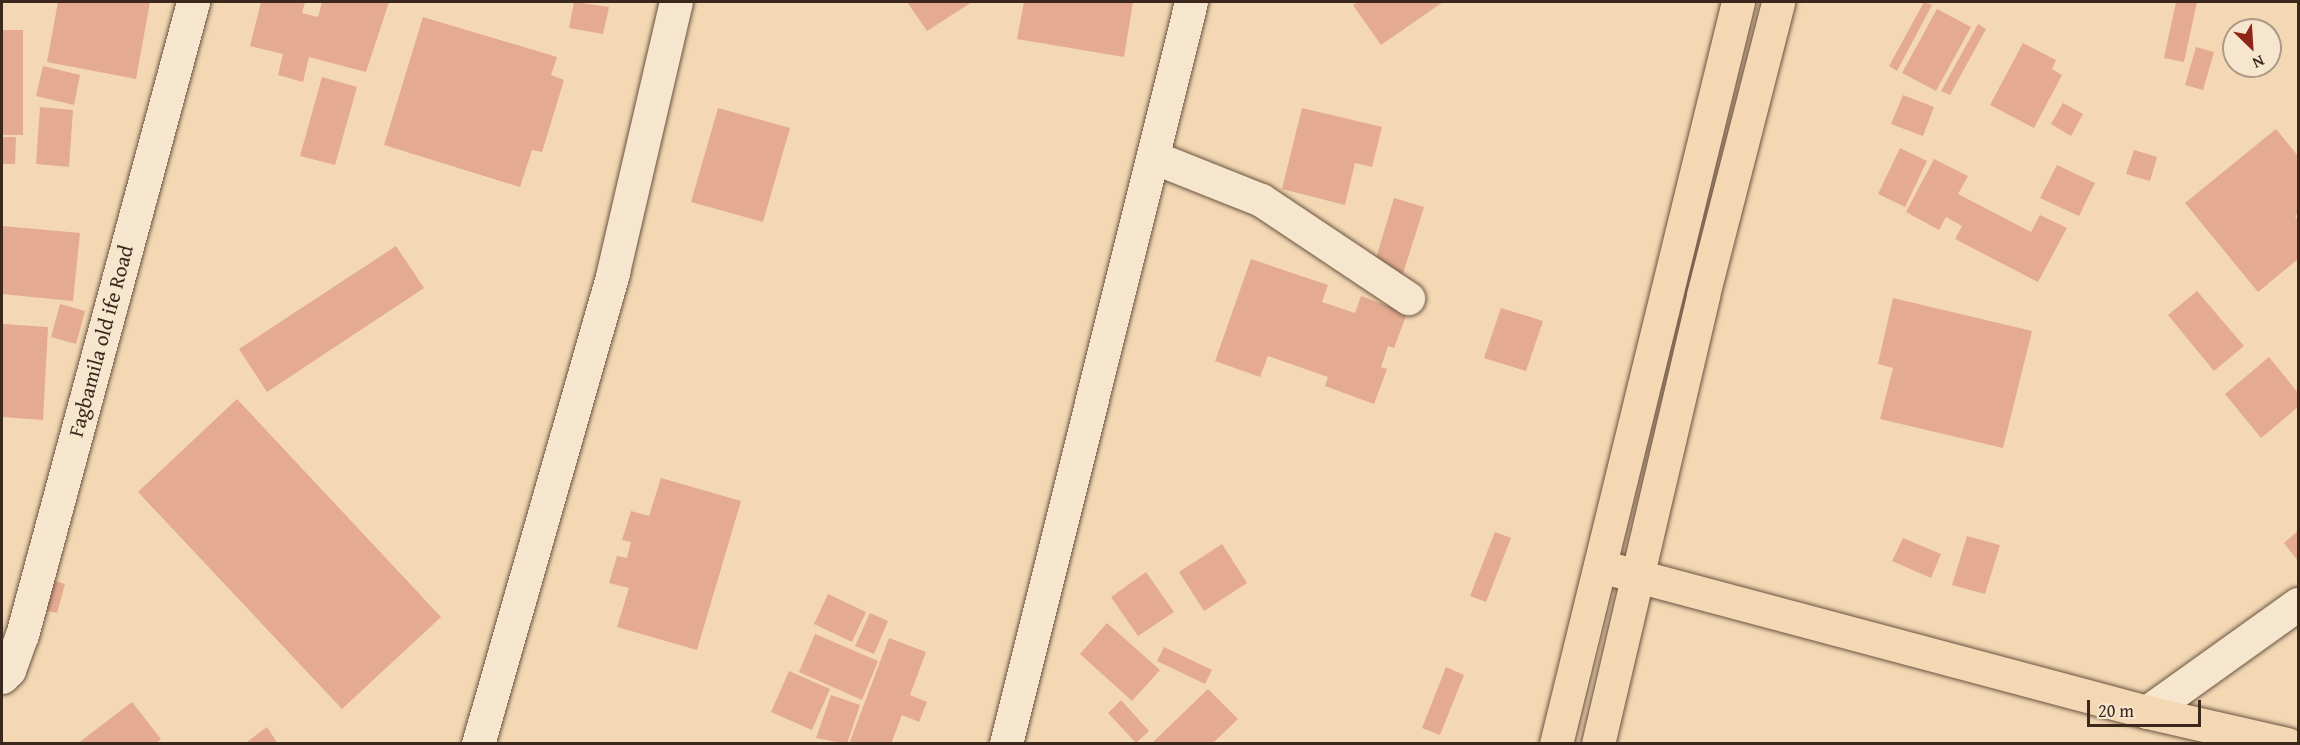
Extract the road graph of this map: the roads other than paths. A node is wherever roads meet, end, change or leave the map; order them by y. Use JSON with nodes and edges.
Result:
{"nodes":[{"id":1,"x":193,"y":2,"type":"edge"},
{"id":2,"x":676,"y":2,"type":"edge"},
{"id":3,"x":1191,"y":2,"type":"edge"},
{"id":4,"x":1738,"y":2,"type":"edge"},
{"id":5,"x":1778,"y":2,"type":"edge"},
{"id":6,"x":1153,"y":157,"type":"junction"},
{"id":7,"x":1408,"y":298,"type":"dead end"},
{"id":8,"x":1600,"y":566,"type":"junction"},
{"id":9,"x":1637,"y":577,"type":"junction"},
{"id":10,"x":2298,"y":604,"type":"edge"},
{"id":11,"x":4,"y":680,"type":"edge"},
{"id":12,"x":2147,"y":712,"type":"junction"},
{"id":13,"x":478,"y":744,"type":"edge"},
{"id":14,"x":1006,"y":744,"type":"edge"},
{"id":15,"x":1556,"y":744,"type":"edge"},
{"id":16,"x":1598,"y":744,"type":"edge"},
{"id":17,"x":2287,"y":744,"type":"edge"}],
"edges":[{"from":1,"to":11,"type":"street","name":"Fagbamila old ife Road"},
{"from":2,"to":13,"type":"street"},
{"from":3,"to":6,"type":"street"},
{"from":4,"to":8,"type":"main road"},
{"from":5,"to":9,"type":"main road"},
{"from":6,"to":7,"type":"street"},
{"from":6,"to":14,"type":"street"},
{"from":8,"to":9,"type":"main road"},
{"from":8,"to":15,"type":"main road"},
{"from":9,"to":12,"type":"main road"},
{"from":9,"to":16,"type":"main road"},
{"from":10,"to":12,"type":"street"},
{"from":12,"to":17,"type":"main road"}]}
